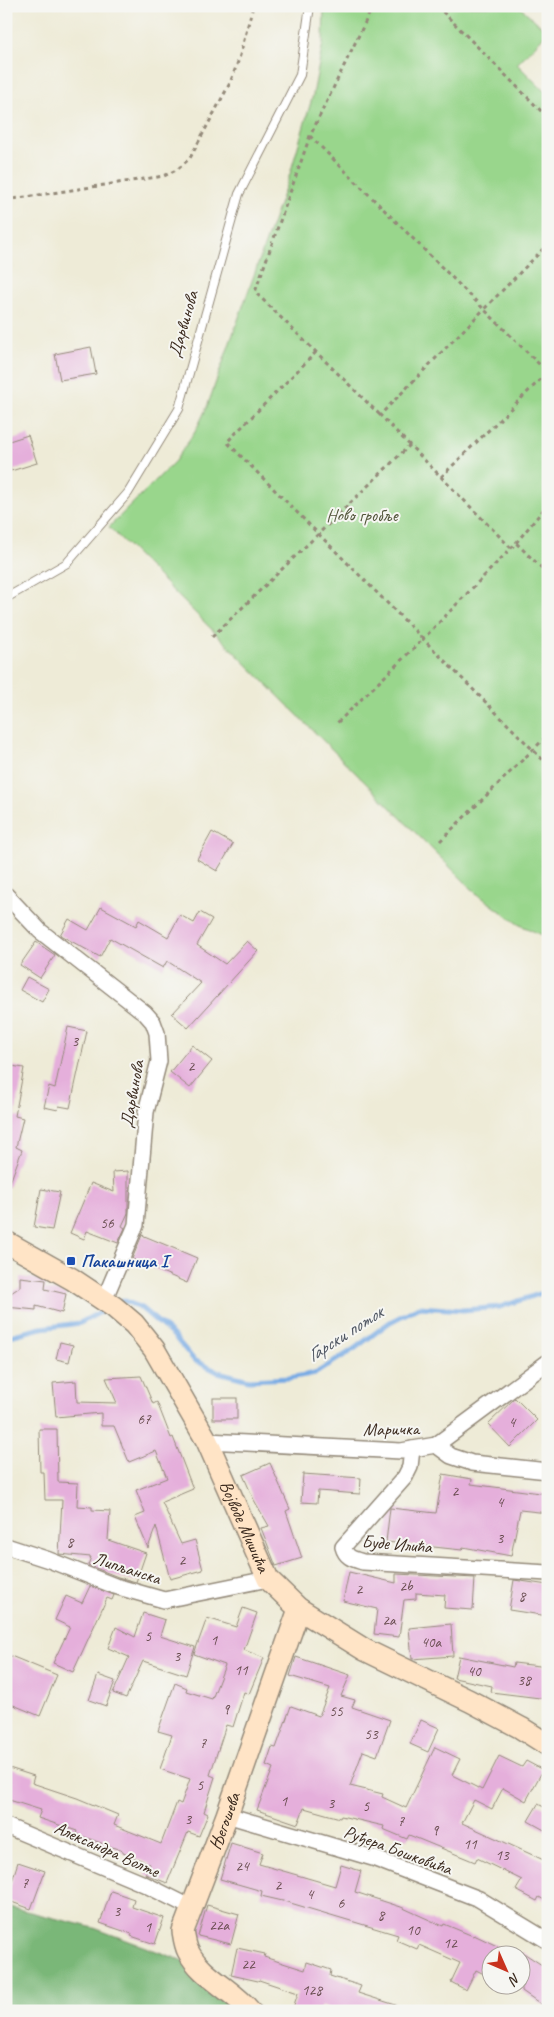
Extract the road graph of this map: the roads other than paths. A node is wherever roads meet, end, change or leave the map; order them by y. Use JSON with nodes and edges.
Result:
{"nodes":[{"id":1,"x":310,"y":6,"type":"edge"},
{"id":2,"x":6,"y":598,"type":"edge"},
{"id":3,"x":6,"y":895,"type":"edge"},
{"id":4,"x":6,"y":1242,"type":"edge"},
{"id":5,"x":99,"y":1296,"type":"junction"},
{"id":6,"x":548,"y":1362,"type":"edge"},
{"id":7,"x":207,"y":1441,"type":"junction"},
{"id":8,"x":436,"y":1445,"type":"junction"},
{"id":9,"x":412,"y":1449,"type":"junction"},
{"id":10,"x":548,"y":1471,"type":"edge"},
{"id":11,"x":6,"y":1546,"type":"edge"},
{"id":12,"x":548,"y":1573,"type":"edge"},
{"id":13,"x":268,"y":1579,"type":"junction"},
{"id":14,"x":299,"y":1609,"type":"junction"},
{"id":15,"x":548,"y":1745,"type":"edge"},
{"id":16,"x":227,"y":1815,"type":"junction"},
{"id":17,"x":6,"y":1826,"type":"edge"},
{"id":18,"x":192,"y":1908,"type":"junction"},
{"id":19,"x":548,"y":1941,"type":"edge"},
{"id":20,"x":250,"y":2011,"type":"edge"}],
"edges":[{"from":1,"to":2,"type":"lane","name":"Дарвинова"},
{"from":3,"to":5,"type":"street","name":"Дарвинова"},
{"from":4,"to":5,"type":"street","name":"Војводе Мишића"},
{"from":5,"to":7,"type":"street","name":"Војводе Мишића"},
{"from":6,"to":8,"type":"street","name":"Маричка"},
{"from":7,"to":9,"type":"street","name":"Маричка"},
{"from":7,"to":13,"type":"street","name":"Војводе Мишића"},
{"from":8,"to":9,"type":"street","name":"Маричка"},
{"from":8,"to":10,"type":"street"},
{"from":9,"to":12,"type":"street","name":"Буде Илића"},
{"from":11,"to":13,"type":"street","name":"Липљанска"},
{"from":13,"to":14,"type":"street","name":"Војводе Мишића"},
{"from":14,"to":15,"type":"street","name":"Војводе Мишића"},
{"from":14,"to":16,"type":"street","name":"Његошева"},
{"from":16,"to":18,"type":"street","name":"Његошева"},
{"from":16,"to":19,"type":"street","name":"Руђера Бошковића"},
{"from":17,"to":18,"type":"street","name":"Александра Волте"},
{"from":18,"to":20,"type":"street","name":"Његошева"}]}
